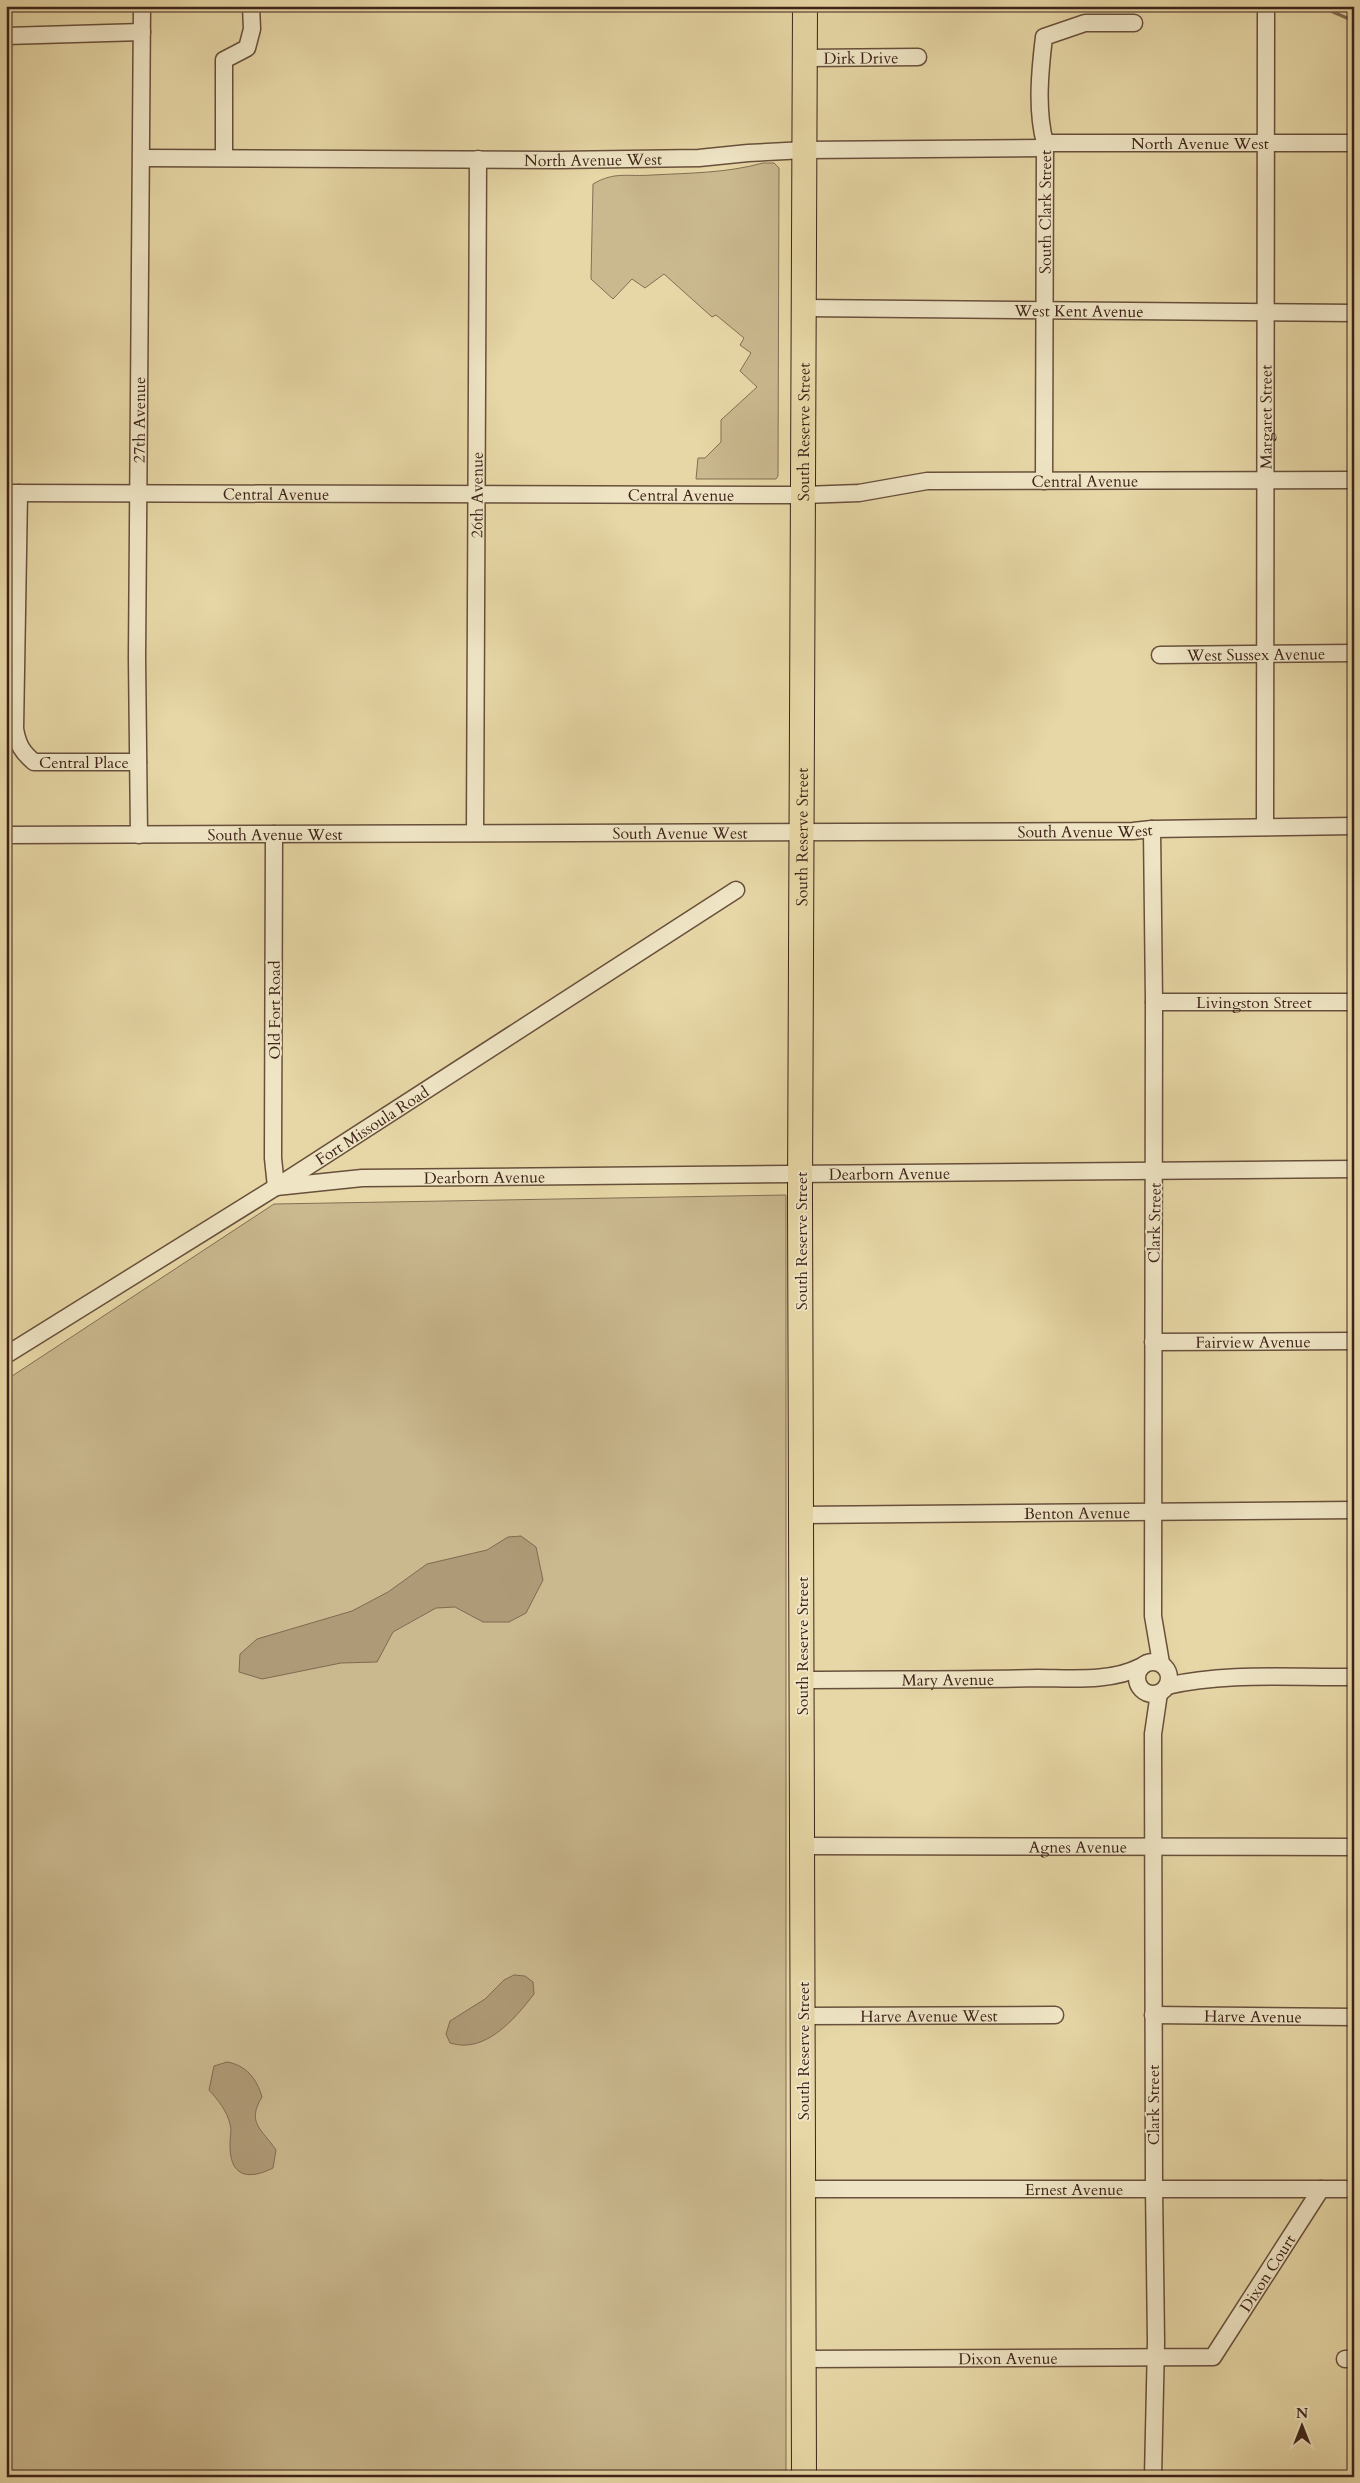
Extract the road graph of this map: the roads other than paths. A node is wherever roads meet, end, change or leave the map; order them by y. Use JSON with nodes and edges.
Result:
{"nodes":[{"id":1,"x":142,"y":6,"type":"edge"},
{"id":2,"x":252,"y":6,"type":"edge"},
{"id":3,"x":805,"y":6,"type":"edge"},
{"id":4,"x":1266,"y":6,"type":"edge"},
{"id":5,"x":1134,"y":23,"type":"dead end"},
{"id":6,"x":142,"y":32,"type":"junction"},
{"id":7,"x":6,"y":36,"type":"edge"},
{"id":8,"x":918,"y":57,"type":"dead end"},
{"id":9,"x":805,"y":58,"type":"junction"},
{"id":10,"x":1354,"y":143,"type":"edge"},
{"id":11,"x":1267,"y":144,"type":"junction"},
{"id":12,"x":1045,"y":145,"type":"junction"},
{"id":13,"x":805,"y":150,"type":"junction"},
{"id":14,"x":224,"y":157,"type":"junction"},
{"id":15,"x":142,"y":158,"type":"junction"},
{"id":16,"x":478,"y":159,"type":"junction"},
{"id":17,"x":804,"y":308,"type":"junction"},
{"id":18,"x":1043,"y":311,"type":"junction"},
{"id":19,"x":1266,"y":312,"type":"junction"},
{"id":20,"x":1354,"y":313,"type":"edge"},
{"id":21,"x":1266,"y":480,"type":"junction"},
{"id":22,"x":1354,"y":480,"type":"edge"},
{"id":23,"x":1044,"y":481,"type":"junction"},
{"id":24,"x":12,"y":493,"type":"edge"},
{"id":25,"x":139,"y":493,"type":"junction"},
{"id":26,"x":474,"y":493,"type":"junction"},
{"id":27,"x":804,"y":495,"type":"junction"},
{"id":28,"x":1265,"y":653,"type":"junction"},
{"id":29,"x":1354,"y":653,"type":"edge"},
{"id":30,"x":1160,"y":655,"type":"dead end"},
{"id":31,"x":138,"y":762,"type":"junction"},
{"id":32,"x":1354,"y":826,"type":"edge"},
{"id":33,"x":1265,"y":827,"type":"junction"},
{"id":34,"x":1152,"y":829,"type":"junction"},
{"id":35,"x":802,"y":832,"type":"junction"},
{"id":36,"x":475,"y":833,"type":"junction"},
{"id":37,"x":139,"y":834,"type":"junction"},
{"id":38,"x":274,"y":834,"type":"junction"},
{"id":39,"x":6,"y":835,"type":"edge"},
{"id":40,"x":736,"y":890,"type":"dead end"},
{"id":41,"x":1154,"y":1002,"type":"junction"},
{"id":42,"x":1354,"y":1002,"type":"edge"},
{"id":43,"x":1354,"y":1170,"type":"edge"},
{"id":44,"x":1154,"y":1171,"type":"junction"},
{"id":45,"x":801,"y":1173,"type":"junction"},
{"id":46,"x":276,"y":1187,"type":"junction"},
{"id":47,"x":1354,"y":1341,"type":"edge"},
{"id":48,"x":1153,"y":1342,"type":"junction"},
{"id":49,"x":6,"y":1355,"type":"edge"},
{"id":50,"x":1354,"y":1510,"type":"edge"},
{"id":51,"x":1154,"y":1512,"type":"junction"},
{"id":52,"x":801,"y":1515,"type":"junction"},
{"id":53,"x":1354,"y":1677,"type":"edge"},
{"id":54,"x":1153,"y":1678,"type":"junction"},
{"id":55,"x":802,"y":1680,"type":"junction"},
{"id":56,"x":802,"y":1846,"type":"junction"},
{"id":57,"x":1155,"y":1846,"type":"junction"},
{"id":58,"x":1354,"y":1847,"type":"edge"},
{"id":59,"x":1055,"y":2015,"type":"dead end"},
{"id":60,"x":1154,"y":2015,"type":"junction"},
{"id":61,"x":803,"y":2016,"type":"junction"},
{"id":62,"x":1354,"y":2017,"type":"edge"},
{"id":63,"x":1154,"y":2188,"type":"junction"},
{"id":64,"x":803,"y":2189,"type":"junction"},
{"id":65,"x":1321,"y":2189,"type":"junction"},
{"id":66,"x":1346,"y":2190,"type":"dead end"},
{"id":67,"x":1213,"y":2357,"type":"joint"},
{"id":68,"x":803,"y":2358,"type":"junction"},
{"id":69,"x":1155,"y":2358,"type":"junction"},
{"id":70,"x":804,"y":2477,"type":"edge"},
{"id":71,"x":1153,"y":2477,"type":"edge"}],
"edges":[{"from":1,"to":6,"type":"street","name":"27th Avenue"},
{"from":2,"to":14,"type":"street"},
{"from":3,"to":9,"type":"highway","name":"South Reserve Street"},
{"from":4,"to":11,"type":"street","name":"Margaret Street"},
{"from":5,"to":12,"type":"street","name":"South Clark Street"},
{"from":6,"to":7,"type":"street"},
{"from":6,"to":15,"type":"street","name":"27th Avenue"},
{"from":8,"to":9,"type":"street","name":"Dirk Drive"},
{"from":9,"to":13,"type":"highway","name":"South Reserve Street"},
{"from":10,"to":11,"type":"street","name":"North Avenue West"},
{"from":11,"to":12,"type":"street","name":"North Avenue West"},
{"from":11,"to":19,"type":"street","name":"Margaret Street"},
{"from":12,"to":13,"type":"street","name":"North Avenue West"},
{"from":12,"to":18,"type":"street","name":"South Clark Street"},
{"from":13,"to":16,"type":"street","name":"North Avenue West"},
{"from":13,"to":17,"type":"highway","name":"South Reserve Street"},
{"from":14,"to":15,"type":"street","name":"North Avenue West"},
{"from":14,"to":16,"type":"street","name":"North Avenue West"},
{"from":15,"to":25,"type":"street","name":"27th Avenue"},
{"from":16,"to":26,"type":"street","name":"26th Avenue"},
{"from":17,"to":18,"type":"street","name":"West Kent Avenue"},
{"from":17,"to":27,"type":"highway","name":"South Reserve Street"},
{"from":18,"to":19,"type":"street","name":"West Kent Avenue"},
{"from":18,"to":23,"type":"street","name":"South Clark Street"},
{"from":19,"to":20,"type":"street","name":"West Kent Avenue"},
{"from":19,"to":21,"type":"street","name":"Margaret Street"},
{"from":21,"to":22,"type":"street","name":"Central Avenue"},
{"from":21,"to":23,"type":"street","name":"Central Avenue"},
{"from":21,"to":28,"type":"street","name":"Margaret Street"},
{"from":23,"to":27,"type":"street","name":"Central Avenue"},
{"from":24,"to":25,"type":"street","name":"Central Avenue"},
{"from":24,"to":31,"type":"street","name":"Central Place"},
{"from":25,"to":26,"type":"street","name":"Central Avenue"},
{"from":25,"to":31,"type":"street","name":"27th Avenue"},
{"from":26,"to":27,"type":"street","name":"Central Avenue"},
{"from":26,"to":36,"type":"street","name":"26th Avenue"},
{"from":27,"to":35,"type":"highway","name":"South Reserve Street"},
{"from":28,"to":29,"type":"street","name":"West Sussex Avenue"},
{"from":28,"to":30,"type":"street","name":"West Sussex Avenue"},
{"from":28,"to":33,"type":"street","name":"Margaret Street"},
{"from":31,"to":37,"type":"street","name":"27th Avenue"},
{"from":32,"to":33,"type":"street","name":"South Avenue West"},
{"from":33,"to":34,"type":"street","name":"South Avenue West"},
{"from":34,"to":35,"type":"street","name":"South Avenue West"},
{"from":34,"to":41,"type":"street","name":"Clark Street"},
{"from":35,"to":36,"type":"street","name":"South Avenue West"},
{"from":35,"to":45,"type":"highway","name":"South Reserve Street"},
{"from":36,"to":38,"type":"street","name":"South Avenue West"},
{"from":37,"to":38,"type":"street","name":"South Avenue West"},
{"from":37,"to":39,"type":"street","name":"South Avenue West"},
{"from":38,"to":46,"type":"street","name":"Old Fort Road"},
{"from":40,"to":46,"type":"street","name":"Fort Missoula Road"},
{"from":41,"to":42,"type":"street","name":"Livingston Street"},
{"from":41,"to":44,"type":"street","name":"Clark Street"},
{"from":43,"to":44,"type":"street","name":"Dearborn Avenue"},
{"from":44,"to":45,"type":"street","name":"Dearborn Avenue"},
{"from":44,"to":48,"type":"street","name":"Clark Street"},
{"from":45,"to":46,"type":"street","name":"Dearborn Avenue"},
{"from":45,"to":52,"type":"highway","name":"South Reserve Street"},
{"from":46,"to":49,"type":"street","name":"Fort Missoula Road"},
{"from":47,"to":48,"type":"street","name":"Fairview Avenue"},
{"from":48,"to":51,"type":"street","name":"Clark Street"},
{"from":50,"to":51,"type":"street","name":"Benton Avenue"},
{"from":51,"to":52,"type":"street","name":"Benton Avenue"},
{"from":51,"to":54,"type":"street","name":"Clark Street"},
{"from":52,"to":55,"type":"highway","name":"South Reserve Street"},
{"from":53,"to":54,"type":"street"},
{"from":54,"to":55,"type":"street","name":"Mary Avenue"},
{"from":54,"to":57,"type":"street","name":"Clark Street"},
{"from":55,"to":56,"type":"highway","name":"South Reserve Street"},
{"from":56,"to":57,"type":"street","name":"Agnes Avenue"},
{"from":56,"to":61,"type":"highway","name":"South Reserve Street"},
{"from":57,"to":58,"type":"street","name":"Agnes Avenue"},
{"from":57,"to":60,"type":"street","name":"Clark Street"},
{"from":59,"to":61,"type":"street","name":"Harve Avenue West"},
{"from":60,"to":62,"type":"street","name":"Harve Avenue"},
{"from":60,"to":63,"type":"street","name":"Clark Street"},
{"from":61,"to":64,"type":"highway","name":"South Reserve Street"},
{"from":63,"to":64,"type":"street","name":"Ernest Avenue"},
{"from":63,"to":65,"type":"street","name":"Ernest Avenue"},
{"from":63,"to":69,"type":"street","name":"Clark Street"},
{"from":64,"to":68,"type":"highway","name":"South Reserve Street"},
{"from":65,"to":66,"type":"street","name":"Ernest Avenue"},
{"from":65,"to":67,"type":"street","name":"Dixon Court"},
{"from":67,"to":69,"type":"street","name":"Dixon Avenue"},
{"from":68,"to":69,"type":"street","name":"Dixon Avenue"},
{"from":68,"to":70,"type":"highway","name":"South Reserve Street"},
{"from":69,"to":71,"type":"street","name":"Clark Street"}]}
